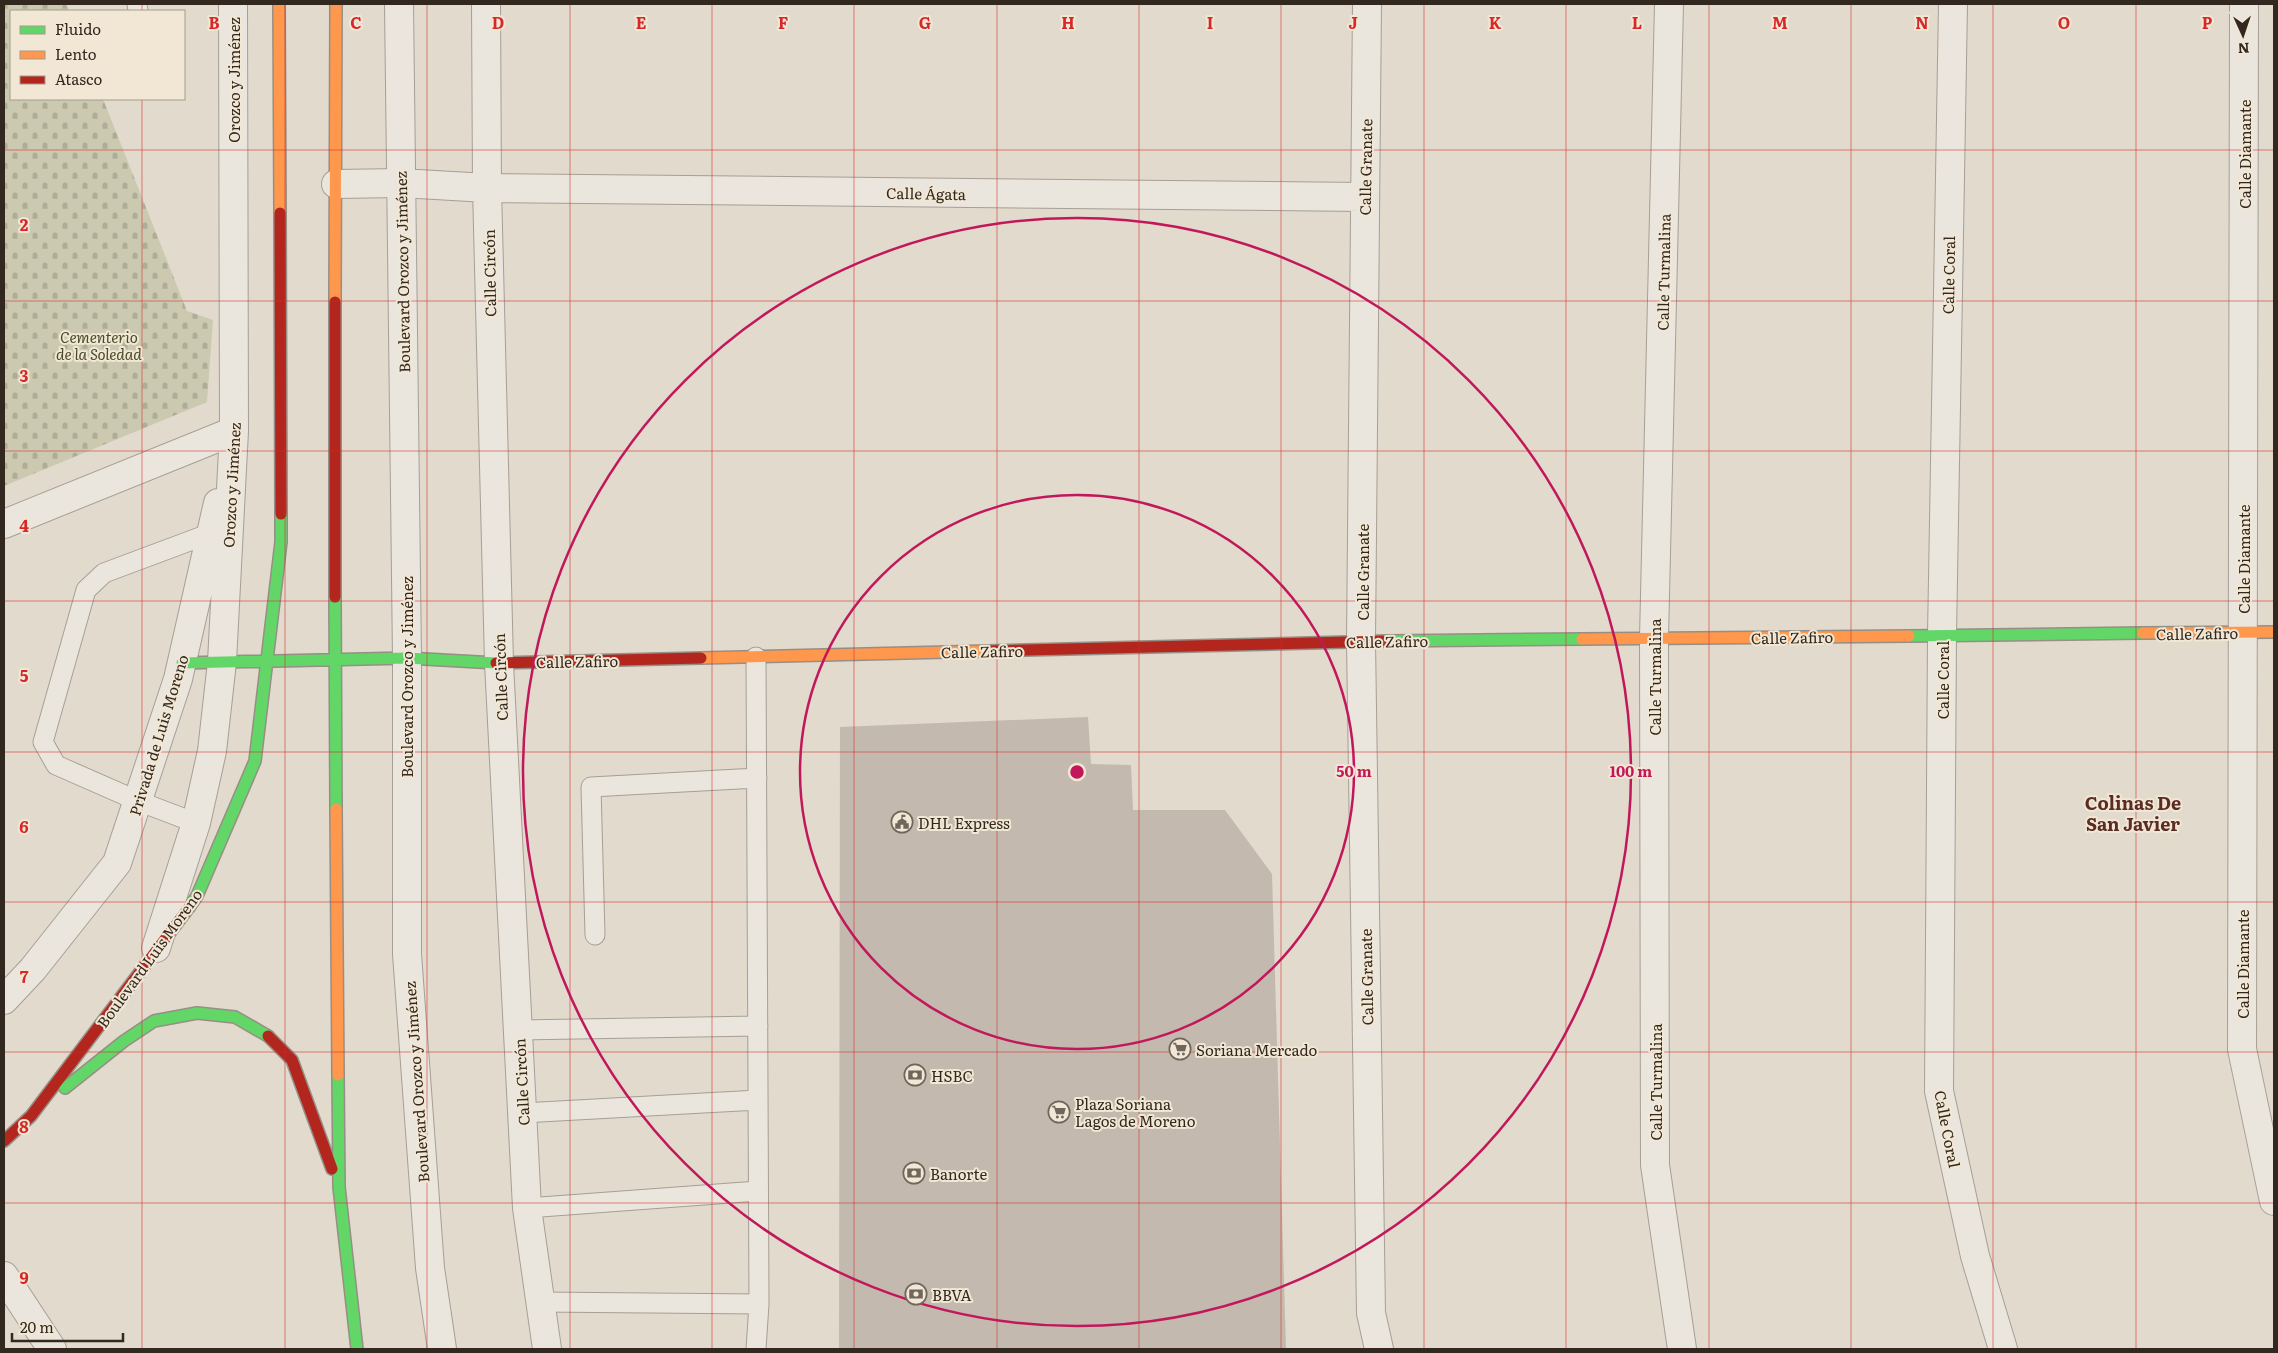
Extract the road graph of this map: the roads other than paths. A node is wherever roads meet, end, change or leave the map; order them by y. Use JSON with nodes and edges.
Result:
{"nodes":[{"id":1,"x":233,"y":4,"type":"edge"},
{"id":2,"x":279,"y":4,"type":"edge"},
{"id":3,"x":336,"y":4,"type":"edge"},
{"id":4,"x":399,"y":4,"type":"edge"},
{"id":5,"x":486,"y":4,"type":"edge"},
{"id":6,"x":1367,"y":4,"type":"edge"},
{"id":7,"x":1669,"y":4,"type":"edge"},
{"id":8,"x":1953,"y":4,"type":"edge"},
{"id":9,"x":2244,"y":4,"type":"edge"},
{"id":10,"x":401,"y":183,"type":"junction"},
{"id":11,"x":336,"y":184,"type":"junction"},
{"id":12,"x":487,"y":188,"type":"junction"},
{"id":13,"x":1365,"y":197,"type":"junction"},
{"id":14,"x":234,"y":431,"type":"junction"},
{"id":15,"x":4,"y":524,"type":"edge"},
{"id":16,"x":220,"y":530,"type":"junction"},
{"id":17,"x":2243,"y":632,"type":"junction"},
{"id":18,"x":2274,"y":632,"type":"edge"},
{"id":19,"x":1942,"y":636,"type":"junction"},
{"id":20,"x":1654,"y":638,"type":"junction"},
{"id":21,"x":1361,"y":642,"type":"junction"},
{"id":22,"x":756,"y":657,"type":"junction"},
{"id":23,"x":407,"y":658,"type":"junction"},
{"id":24,"x":336,"y":661,"type":"junction"},
{"id":25,"x":222,"y":662,"type":"junction"},
{"id":26,"x":267,"y":662,"type":"junction"},
{"id":27,"x":182,"y":663,"type":"junction"},
{"id":28,"x":499,"y":663,"type":"junction"},
{"id":29,"x":757,"y":778,"type":"junction"},
{"id":30,"x":138,"y":801,"type":"junction"},
{"id":31,"x":196,"y":823,"type":"junction"},
{"id":32,"x":595,"y":935,"type":"dead end"},
{"id":33,"x":153,"y":957,"type":"junction"},
{"id":34,"x":4,"y":1000,"type":"edge"},
{"id":35,"x":758,"y":1026,"type":"junction"},
{"id":36,"x":518,"y":1030,"type":"junction"},
{"id":37,"x":758,"y":1100,"type":"junction"},
{"id":38,"x":522,"y":1113,"type":"junction"},
{"id":39,"x":31,"y":1116,"type":"junction"},
{"id":40,"x":4,"y":1140,"type":"edge"},
{"id":41,"x":338,"y":1187,"type":"junction"},
{"id":42,"x":758,"y":1191,"type":"junction"},
{"id":43,"x":2274,"y":1201,"type":"edge"},
{"id":44,"x":527,"y":1208,"type":"junction"},
{"id":45,"x":4,"y":1276,"type":"edge"},
{"id":46,"x":540,"y":1302,"type":"junction"},
{"id":47,"x":759,"y":1304,"type":"junction"},
{"id":48,"x":52,"y":1349,"type":"edge"},
{"id":49,"x":357,"y":1349,"type":"edge"},
{"id":50,"x":442,"y":1349,"type":"edge"},
{"id":51,"x":547,"y":1349,"type":"edge"},
{"id":52,"x":756,"y":1349,"type":"edge"},
{"id":53,"x":1379,"y":1349,"type":"edge"},
{"id":54,"x":1682,"y":1349,"type":"edge"},
{"id":55,"x":2003,"y":1349,"type":"edge"}],
"edges":[{"from":1,"to":14,"type":"street","name":"Orozco y Jiménez"},
{"from":2,"to":26,"type":"main road"},
{"from":3,"to":11,"type":"main road"},
{"from":4,"to":10,"type":"street","name":"Boulevard Orozco y Jiménez"},
{"from":5,"to":12,"type":"street","name":"Calle Circón"},
{"from":6,"to":13,"type":"street","name":"Calle Granate"},
{"from":7,"to":20,"type":"street","name":"Calle Turmalina"},
{"from":8,"to":19,"type":"street","name":"Calle Coral"},
{"from":9,"to":17,"type":"street","name":"Calle Diamante"},
{"from":10,"to":11,"type":"street","name":"Calle Ágata"},
{"from":10,"to":12,"type":"street","name":"Calle Ágata"},
{"from":10,"to":23,"type":"street","name":"Boulevard Orozco y Jiménez"},
{"from":11,"to":24,"type":"main road"},
{"from":12,"to":13,"type":"street","name":"Calle Ágata"},
{"from":12,"to":28,"type":"street","name":"Calle Circón"},
{"from":13,"to":21,"type":"street","name":"Calle Granate"},
{"from":14,"to":15,"type":"street"},
{"from":14,"to":16,"type":"street","name":"Orozco y Jiménez"},
{"from":16,"to":25,"type":"street","name":"Orozco y Jiménez"},
{"from":16,"to":27,"type":"street","name":"Privada de Luis Moreno"},
{"from":16,"to":30,"type":"lane"},
{"from":17,"to":18,"type":"main road","name":"Calle Zafiro"},
{"from":17,"to":19,"type":"main road","name":"Calle Zafiro"},
{"from":17,"to":43,"type":"street","name":"Calle Diamante"},
{"from":19,"to":20,"type":"main road","name":"Calle Zafiro"},
{"from":19,"to":55,"type":"street","name":"Calle Coral"},
{"from":20,"to":21,"type":"main road","name":"Calle Zafiro"},
{"from":20,"to":54,"type":"street","name":"Calle Turmalina"},
{"from":21,"to":22,"type":"main road","name":"Calle Zafiro"},
{"from":21,"to":53,"type":"street","name":"Calle Granate"},
{"from":22,"to":28,"type":"main road","name":"Calle Zafiro"},
{"from":22,"to":29,"type":"lane"},
{"from":23,"to":24,"type":"main road","name":"Calle Zafiro"},
{"from":23,"to":28,"type":"main road","name":"Calle Zafiro"},
{"from":23,"to":50,"type":"street","name":"Boulevard Orozco y Jiménez"},
{"from":24,"to":26,"type":"main road","name":"Calle Zafiro"},
{"from":24,"to":41,"type":"main road"},
{"from":25,"to":26,"type":"main road","name":"Calle Zafiro"},
{"from":25,"to":27,"type":"main road","name":"Calle Zafiro"},
{"from":25,"to":31,"type":"street","name":"Orozco y Jiménez"},
{"from":26,"to":33,"type":"main road","name":"Boulevard Luis Moreno"},
{"from":27,"to":30,"type":"street","name":"Privada de Luis Moreno"},
{"from":28,"to":36,"type":"street","name":"Calle Circón"},
{"from":29,"to":32,"type":"lane"},
{"from":29,"to":35,"type":"lane"},
{"from":30,"to":31,"type":"lane"},
{"from":30,"to":34,"type":"street","name":"Privada de Luis Moreno"},
{"from":31,"to":33,"type":"street","name":"Orozco y Jiménez"},
{"from":33,"to":39,"type":"main road","name":"Boulevard Luis Moreno"},
{"from":35,"to":36,"type":"lane"},
{"from":35,"to":37,"type":"lane"},
{"from":36,"to":38,"type":"street","name":"Calle Circón"},
{"from":37,"to":38,"type":"lane"},
{"from":37,"to":42,"type":"lane"},
{"from":38,"to":44,"type":"street","name":"Calle Circón"},
{"from":39,"to":40,"type":"main road","name":"Boulevard Luis Moreno"},
{"from":39,"to":41,"type":"main road"},
{"from":41,"to":49,"type":"main road"},
{"from":42,"to":44,"type":"lane"},
{"from":42,"to":47,"type":"lane"},
{"from":44,"to":46,"type":"street","name":"Calle Circón"},
{"from":45,"to":48,"type":"street"},
{"from":46,"to":47,"type":"lane"},
{"from":46,"to":51,"type":"street","name":"Calle Circón"},
{"from":47,"to":52,"type":"lane"}]}
